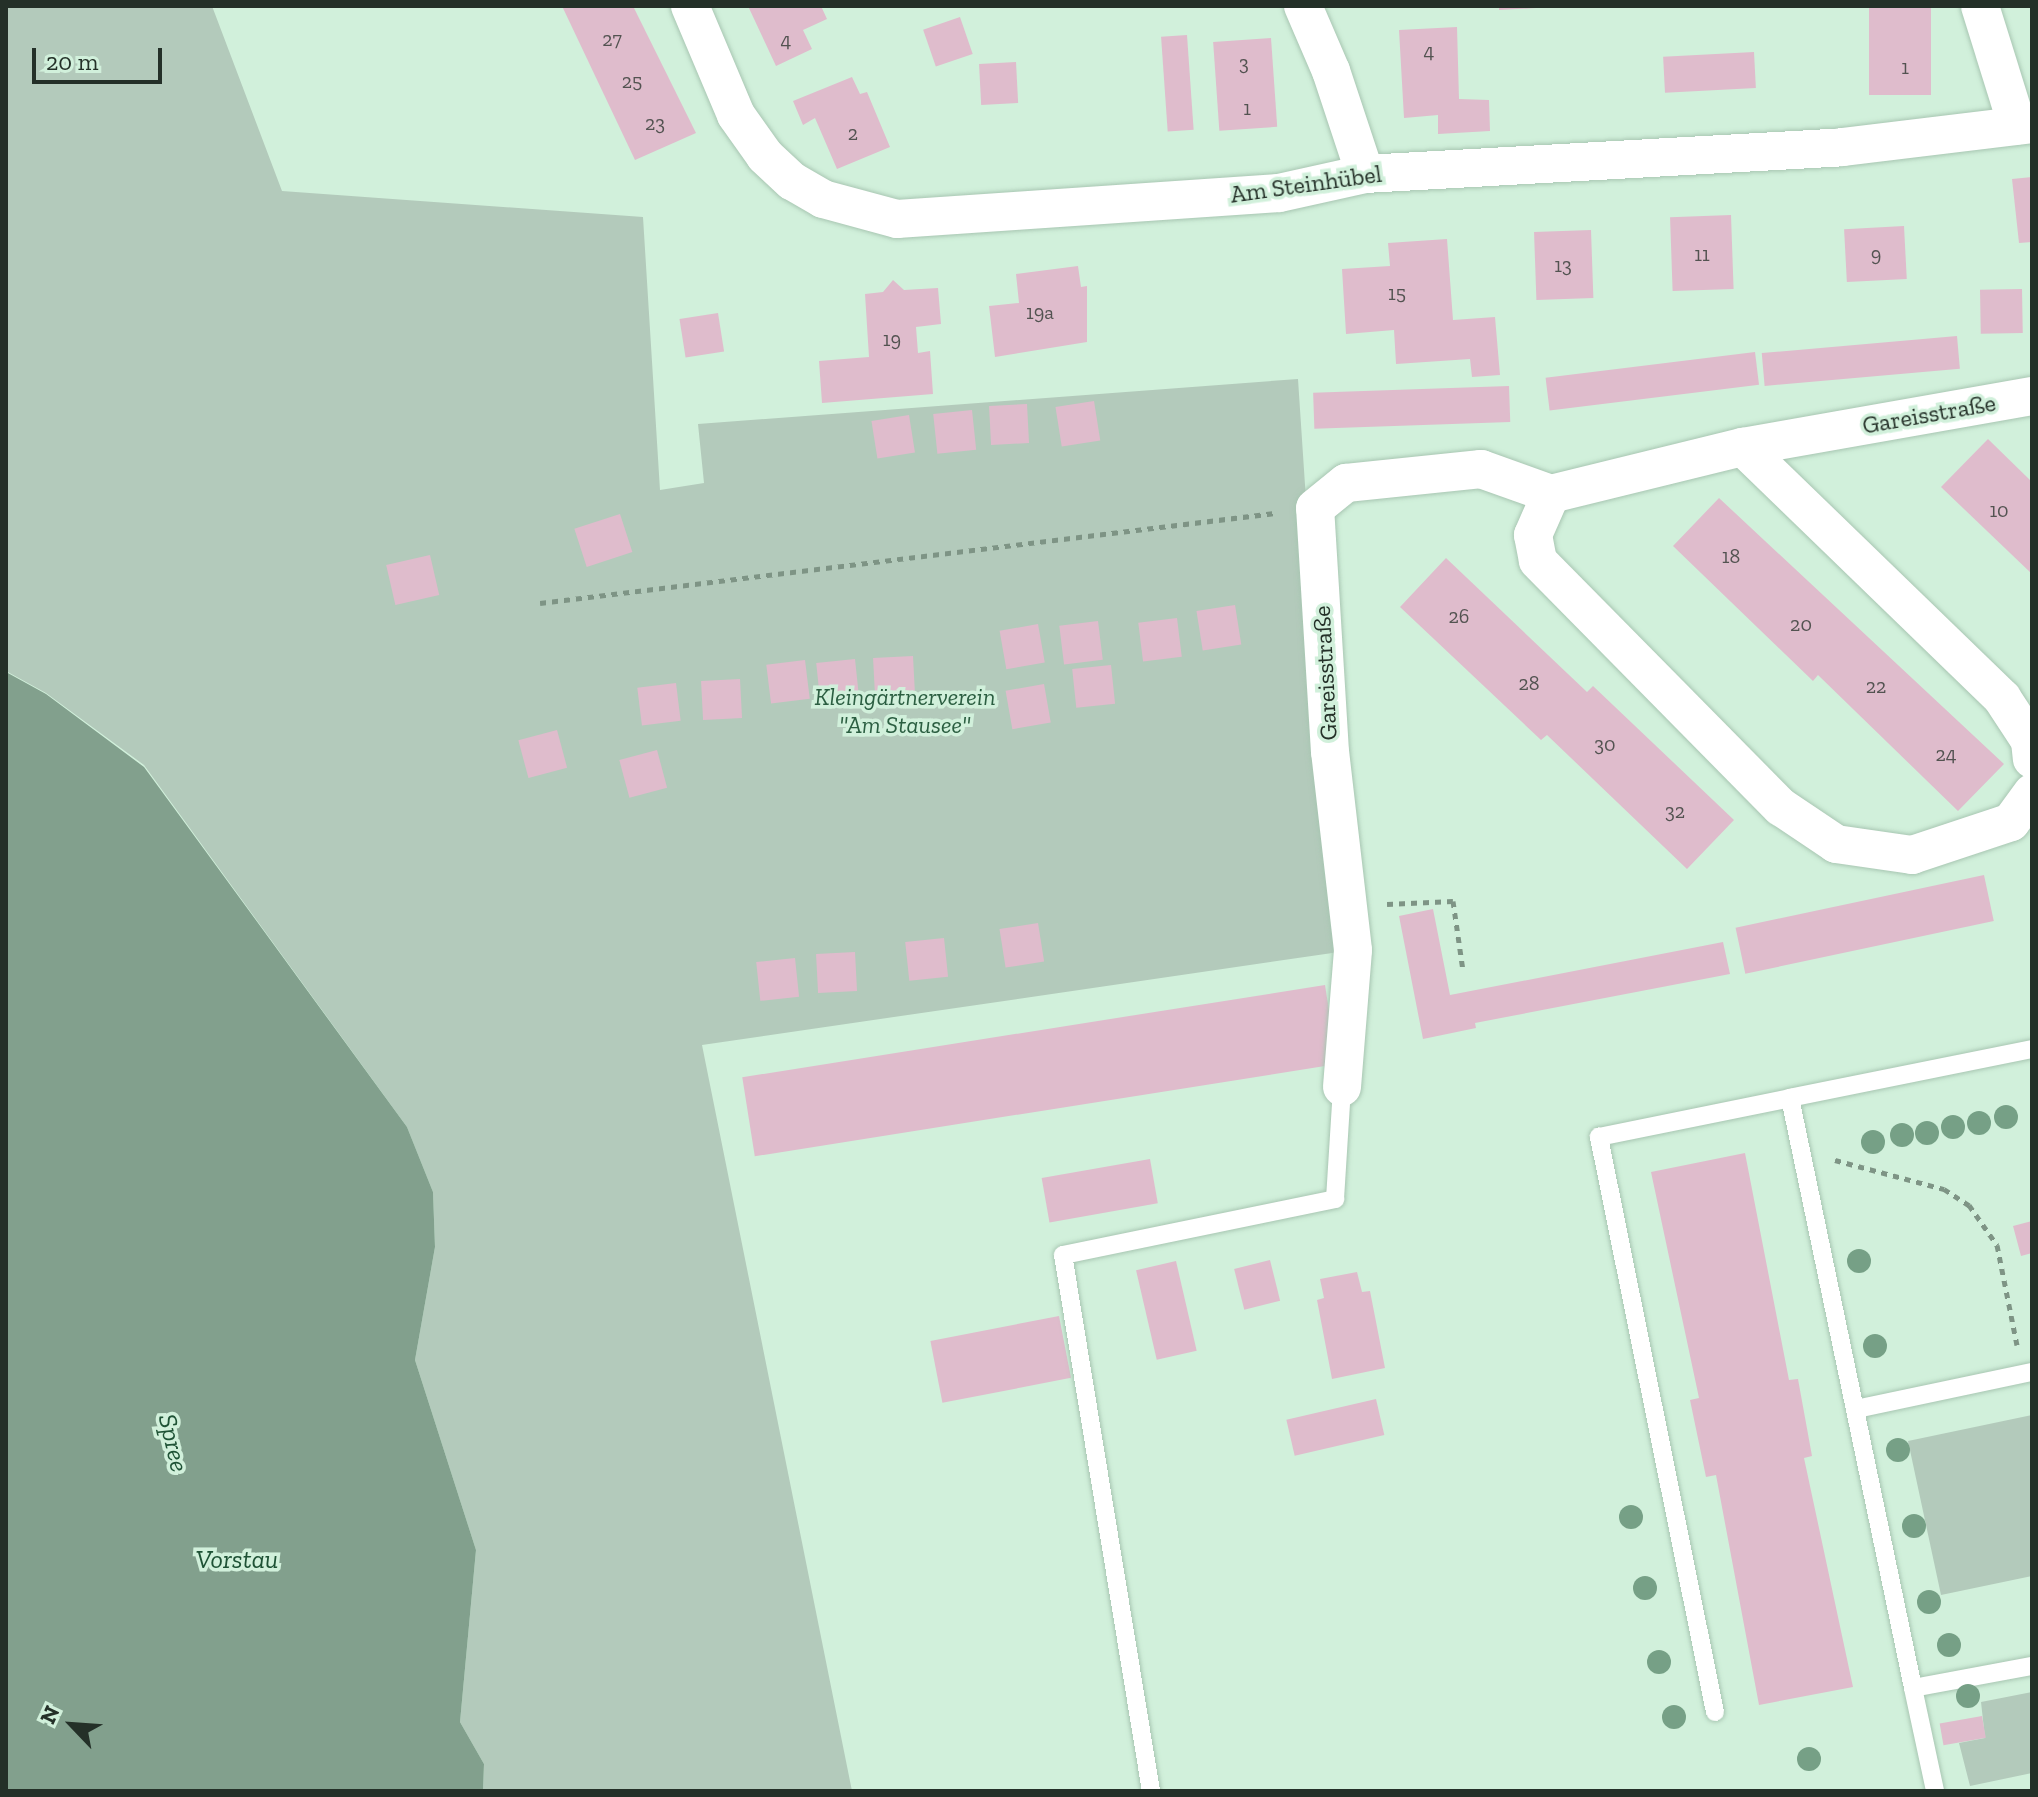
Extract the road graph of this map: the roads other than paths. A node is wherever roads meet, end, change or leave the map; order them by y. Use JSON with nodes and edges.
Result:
{"nodes":[{"id":1,"x":690,"y":6,"type":"edge"},
{"id":2,"x":1303,"y":6,"type":"edge"},
{"id":3,"x":1980,"y":6,"type":"edge"},
{"id":4,"x":2025,"y":125,"type":"edge"},
{"id":5,"x":1365,"y":174,"type":"junction"},
{"id":6,"x":2028,"y":401,"type":"edge"},
{"id":7,"x":1743,"y":447,"type":"junction"},
{"id":8,"x":1551,"y":494,"type":"junction"},
{"id":9,"x":2032,"y":759,"type":"edge"},
{"id":10,"x":2032,"y":793,"type":"edge"},
{"id":11,"x":2032,"y":1049,"type":"edge"},
{"id":12,"x":1342,"y":1087,"type":"joint"},
{"id":13,"x":1790,"y":1098,"type":"junction"},
{"id":14,"x":2027,"y":1373,"type":"edge"},
{"id":15,"x":1856,"y":1409,"type":"junction"},
{"id":16,"x":2032,"y":1666,"type":"edge"},
{"id":17,"x":1913,"y":1688,"type":"junction"},
{"id":18,"x":1715,"y":1712,"type":"dead end"},
{"id":19,"x":1151,"y":1791,"type":"edge"},
{"id":20,"x":1935,"y":1791,"type":"edge"}],
"edges":[{"from":1,"to":5,"type":"street","name":"Am Steinhübel"},
{"from":2,"to":5,"type":"street"},
{"from":3,"to":4,"type":"street"},
{"from":4,"to":5,"type":"street","name":"Am Steinhübel"},
{"from":6,"to":7,"type":"street","name":"Gareisstraße"},
{"from":7,"to":8,"type":"street","name":"Gareisstraße"},
{"from":7,"to":9,"type":"street"},
{"from":8,"to":10,"type":"street"},
{"from":8,"to":12,"type":"street","name":"Gareisstraße"},
{"from":11,"to":13,"type":"lane"},
{"from":12,"to":19,"type":"lane"},
{"from":13,"to":15,"type":"lane"},
{"from":13,"to":18,"type":"lane"},
{"from":14,"to":15,"type":"lane"},
{"from":15,"to":17,"type":"lane"},
{"from":16,"to":17,"type":"lane"},
{"from":17,"to":20,"type":"lane"}]}
